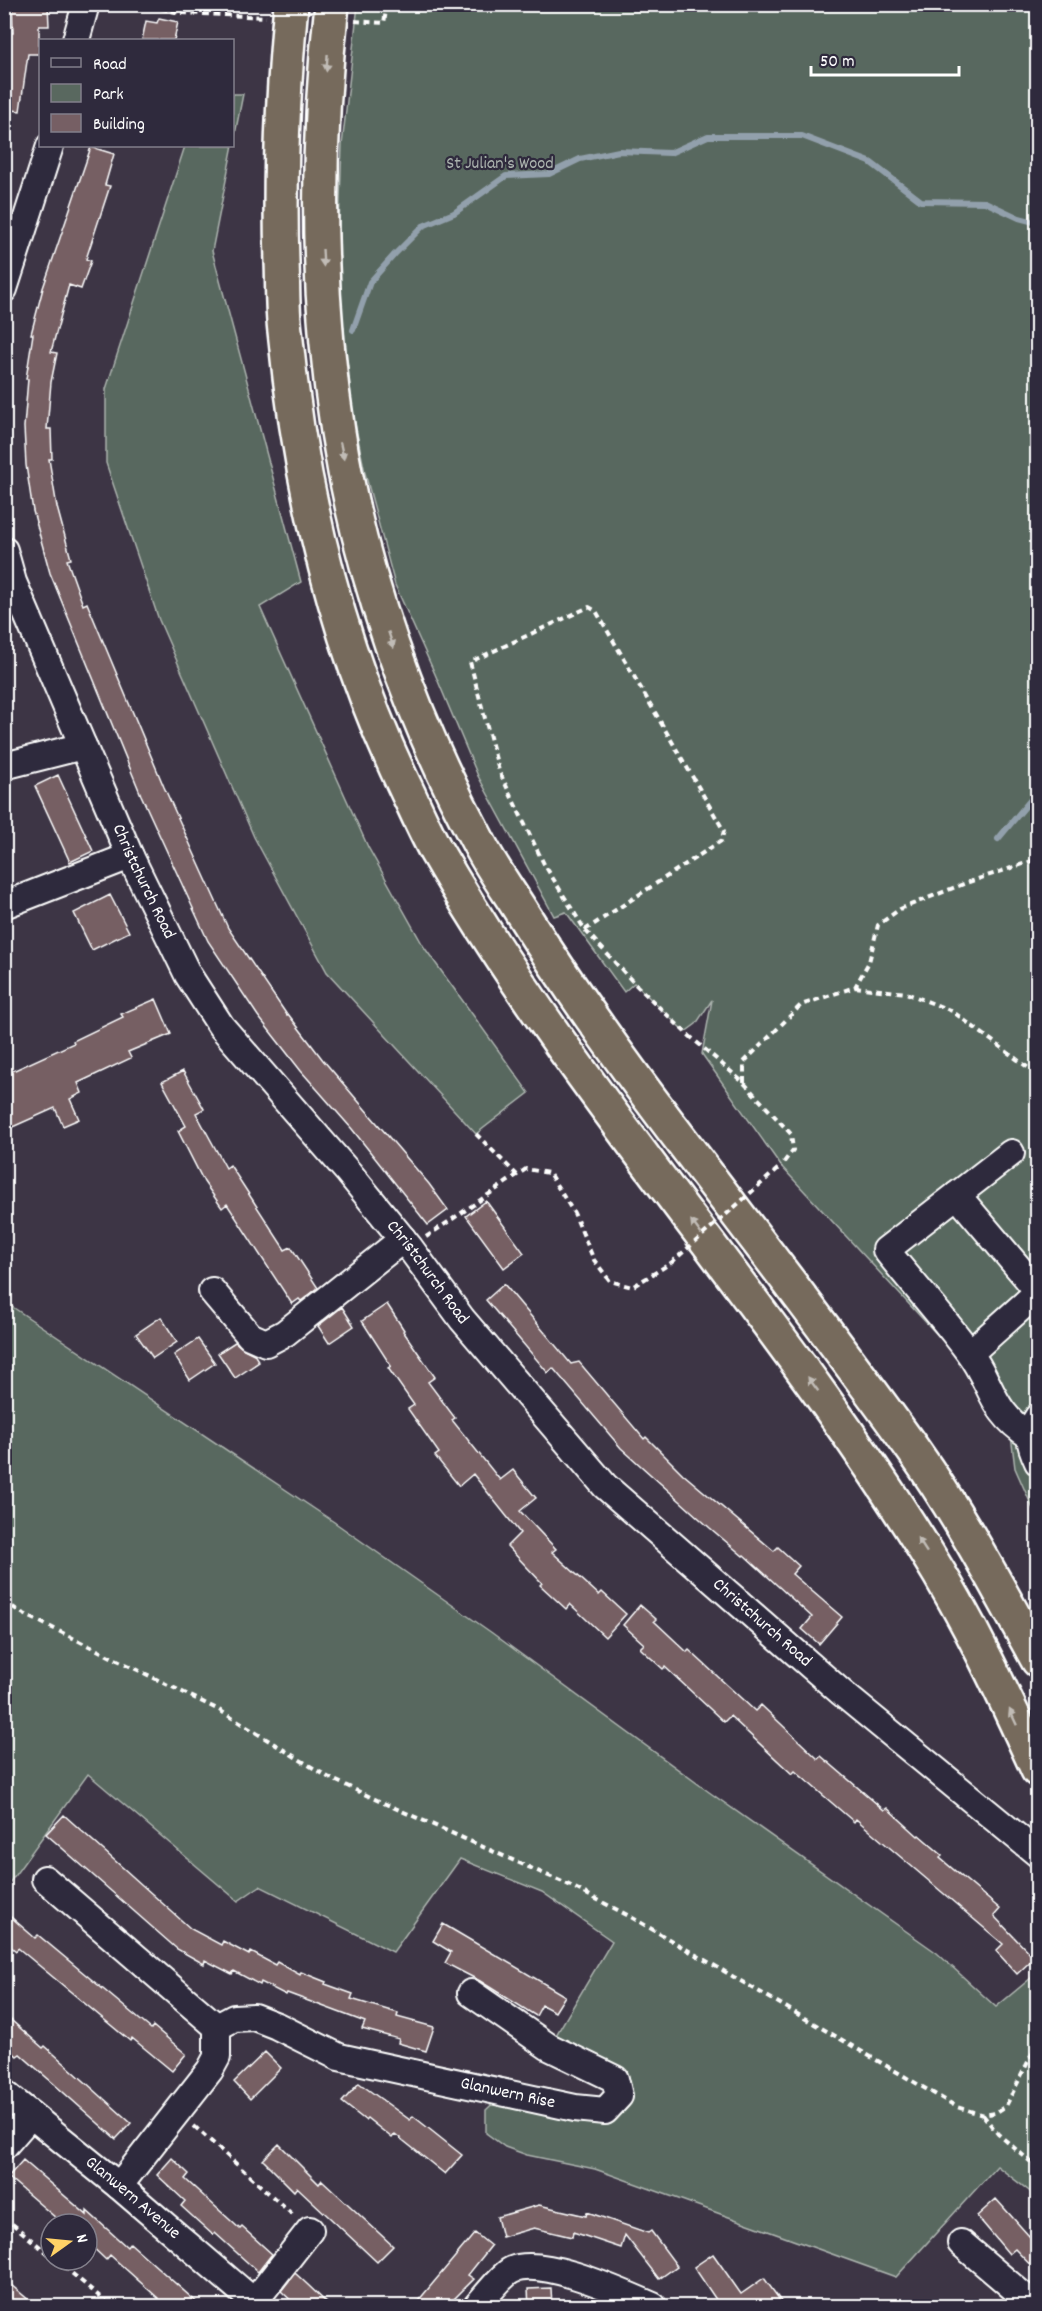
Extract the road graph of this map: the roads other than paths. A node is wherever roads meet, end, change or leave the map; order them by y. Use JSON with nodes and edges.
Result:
{"nodes":[{"id":1,"x":86,"y":4,"type":"edge"},
{"id":2,"x":279,"y":11,"type":"edge"},
{"id":3,"x":343,"y":13,"type":"edge"},
{"id":4,"x":76,"y":39,"type":"edge"},
{"id":5,"x":50,"y":147,"type":"edge"},
{"id":6,"x":4,"y":290,"type":"edge"},
{"id":7,"x":4,"y":550,"type":"edge"},
{"id":8,"x":9,"y":583,"type":"edge"},
{"id":9,"x":83,"y":746,"type":"junction"},
{"id":10,"x":4,"y":766,"type":"edge"},
{"id":11,"x":130,"y":856,"type":"junction"},
{"id":12,"x":4,"y":905,"type":"edge"},
{"id":13,"x":1011,"y":1153,"type":"dead end"},
{"id":14,"x":957,"y":1195,"type":"junction"},
{"id":15,"x":407,"y":1243,"type":"junction"},
{"id":16,"x":212,"y":1291,"type":"dead end"},
{"id":17,"x":1038,"y":1291,"type":"edge"},
{"id":18,"x":970,"y":1353,"type":"junction"},
{"id":19,"x":1034,"y":1426,"type":"edge"},
{"id":20,"x":1038,"y":1462,"type":"edge"},
{"id":21,"x":1038,"y":1660,"type":"edge"},
{"id":22,"x":1038,"y":1770,"type":"edge"},
{"id":23,"x":1038,"y":1854,"type":"edge"},
{"id":24,"x":45,"y":1879,"type":"dead end"},
{"id":25,"x":471,"y":1993,"type":"dead end"},
{"id":26,"x":217,"y":2028,"type":"junction"},
{"id":27,"x":4,"y":2093,"type":"edge"},
{"id":28,"x":31,"y":2115,"type":"junction"},
{"id":29,"x":4,"y":2146,"type":"edge"},
{"id":30,"x":119,"y":2186,"type":"junction"},
{"id":31,"x":310,"y":2230,"type":"road end"},
{"id":32,"x":961,"y":2243,"type":"dead end"},
{"id":33,"x":256,"y":2304,"type":"edge"},
{"id":34,"x":477,"y":2307,"type":"edge"},
{"id":35,"x":653,"y":2307,"type":"edge"},
{"id":36,"x":1035,"y":2307,"type":"edge"}],
"edges":[{"from":1,"to":4,"type":"street"},
{"from":22,"to":2,"type":"highway","one_way":true},
{"from":3,"to":21,"type":"highway","one_way":true},
{"from":5,"to":6,"type":"street"},
{"from":7,"to":8,"type":"street","name":"Christchurch Road"},
{"from":8,"to":9,"type":"street","name":"Christchurch Road"},
{"from":9,"to":10,"type":"street"},
{"from":9,"to":11,"type":"street","name":"Christchurch Road"},
{"from":11,"to":12,"type":"street"},
{"from":11,"to":15,"type":"street","name":"Christchurch Road"},
{"from":13,"to":14,"type":"street"},
{"from":14,"to":17,"type":"street"},
{"from":14,"to":18,"type":"street"},
{"from":15,"to":16,"type":"street"},
{"from":15,"to":23,"type":"street","name":"Christchurch Road"},
{"from":17,"to":18,"type":"street"},
{"from":18,"to":19,"type":"street"},
{"from":19,"to":20,"type":"street"},
{"from":24,"to":26,"type":"street"},
{"from":25,"to":26,"type":"street","name":"Glanwern Rise"},
{"from":26,"to":30,"type":"street"},
{"from":27,"to":28,"type":"street","name":"Glanwern Avenue"},
{"from":28,"to":29,"type":"street"},
{"from":28,"to":30,"type":"street","name":"Glanwern Avenue"},
{"from":30,"to":33,"type":"street","name":"Glanwern Avenue"},
{"from":31,"to":33,"type":"street"},
{"from":32,"to":36,"type":"street"},
{"from":34,"to":35,"type":"street"}]}
